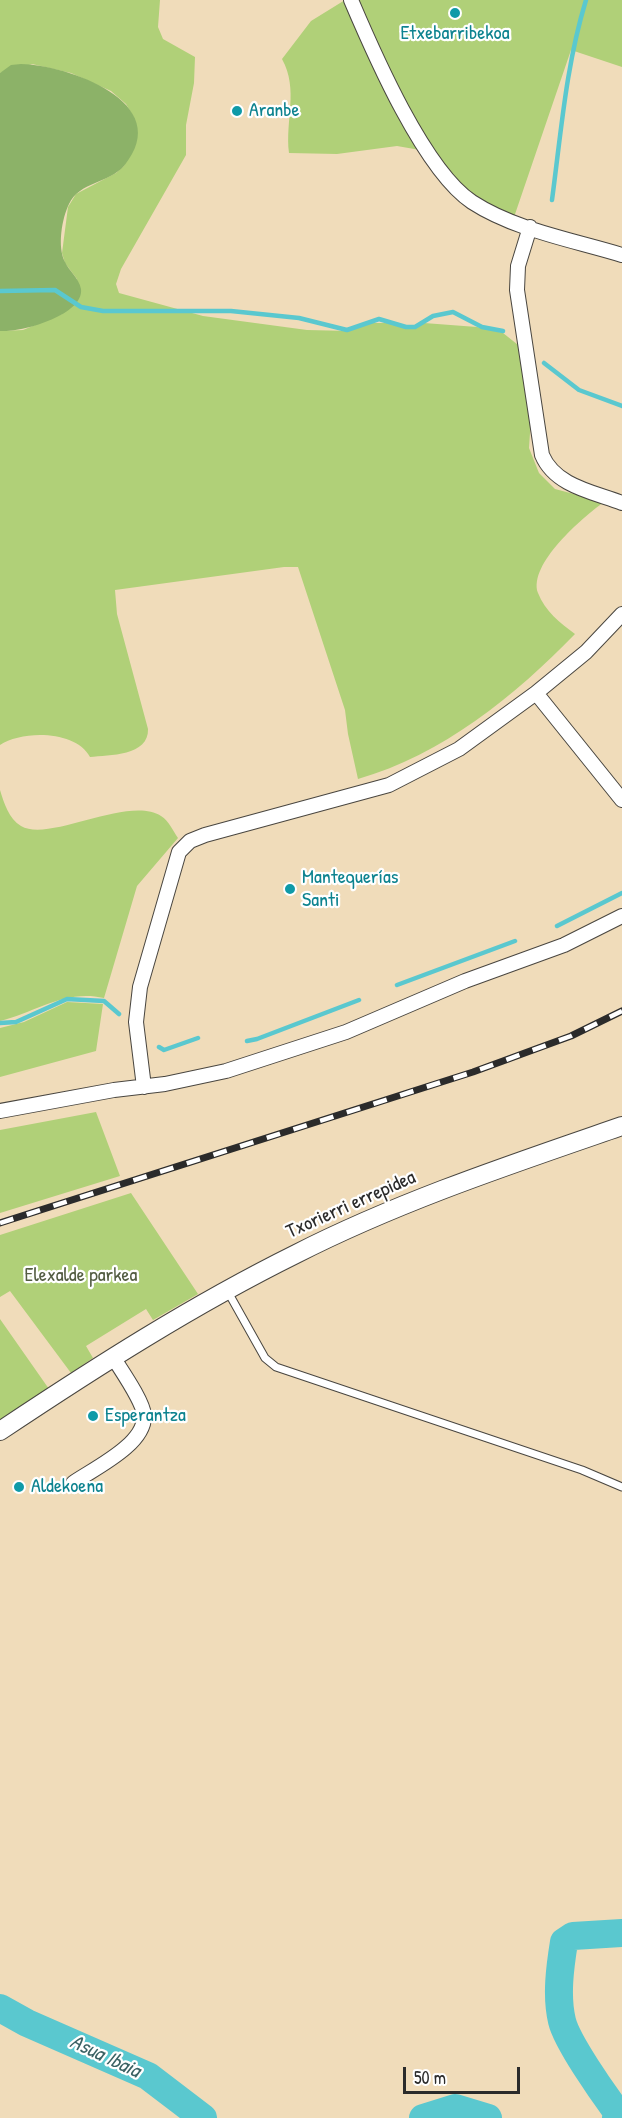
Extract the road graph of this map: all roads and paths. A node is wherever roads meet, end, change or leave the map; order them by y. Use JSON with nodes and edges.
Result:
{"nodes":[{"id":1,"x":351,"y":0,"type":"edge"},
{"id":2,"x":530,"y":227,"type":"junction"},
{"id":3,"x":622,"y":255,"type":"edge"},
{"id":4,"x":622,"y":503,"type":"edge"},
{"id":5,"x":620,"y":607,"type":"edge"},
{"id":6,"x":536,"y":693,"type":"junction"},
{"id":7,"x":622,"y":800,"type":"edge"},
{"id":8,"x":622,"y":916,"type":"edge"},
{"id":9,"x":144,"y":1087,"type":"junction"},
{"id":10,"x":0,"y":1111,"type":"edge"},
{"id":11,"x":622,"y":1126,"type":"edge"},
{"id":12,"x":227,"y":1290,"type":"junction"},
{"id":13,"x":113,"y":1357,"type":"junction"},
{"id":14,"x":0,"y":1431,"type":"edge"},
{"id":15,"x":72,"y":1483,"type":"dead end"},
{"id":16,"x":622,"y":1487,"type":"edge"}],
"edges":[{"from":1,"to":2,"type":"street"},
{"from":2,"to":3,"type":"street"},
{"from":2,"to":4,"type":"street"},
{"from":5,"to":6,"type":"street"},
{"from":6,"to":7,"type":"street"},
{"from":6,"to":9,"type":"street"},
{"from":8,"to":9,"type":"street"},
{"from":9,"to":10,"type":"street"},
{"from":11,"to":12,"type":"street","name":"Txorierri errepidea"},
{"from":12,"to":13,"type":"street","name":"Txorierri errepidea"},
{"from":12,"to":16,"type":"lane"},
{"from":13,"to":14,"type":"street","name":"Txorierri errepidea"},
{"from":13,"to":15,"type":"street"}]}
